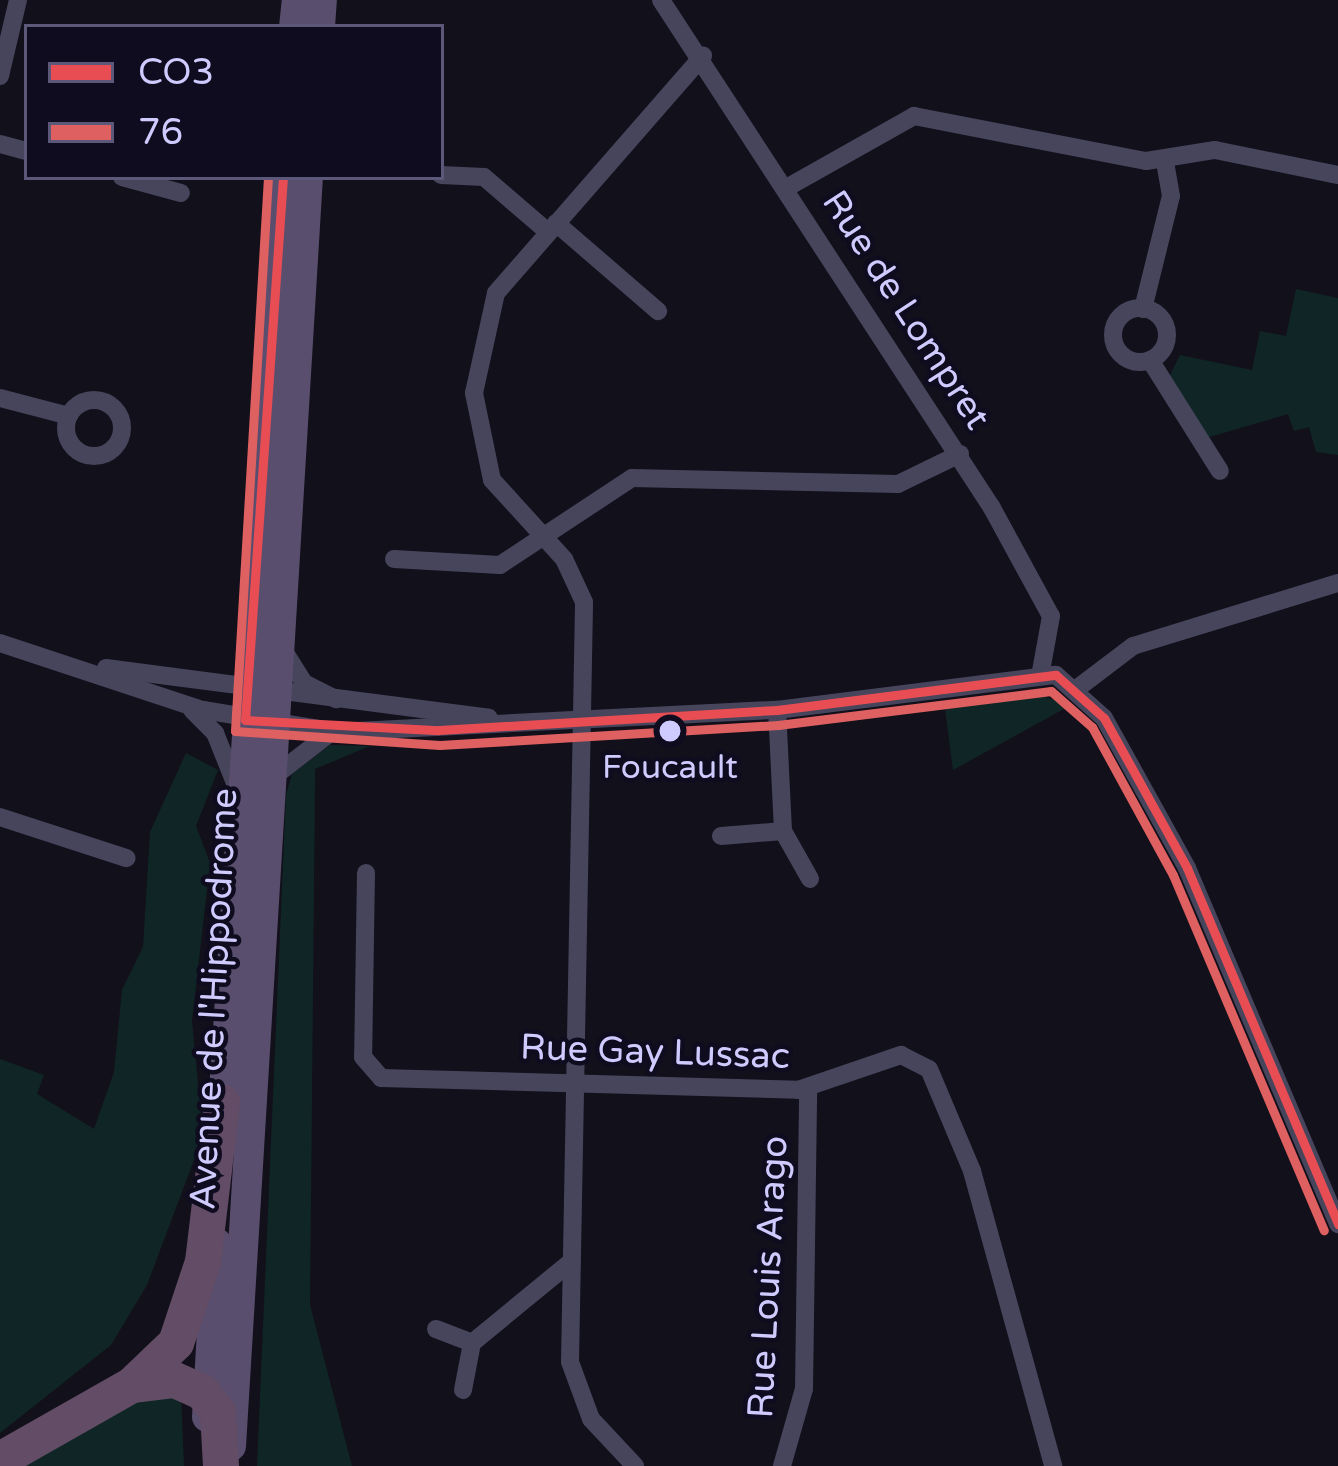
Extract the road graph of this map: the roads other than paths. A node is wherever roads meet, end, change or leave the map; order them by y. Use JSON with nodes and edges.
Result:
{"nodes":[{"id":1,"x":18,"y":0,"type":"edge"},
{"id":2,"x":661,"y":0,"type":"edge"},
{"id":3,"x":703,"y":56,"type":"junction"},
{"id":4,"x":0,"y":76,"type":"edge"},
{"id":5,"x":1165,"y":160,"type":"junction"},
{"id":6,"x":444,"y":176,"type":"edge"},
{"id":7,"x":1338,"y":176,"type":"edge"},
{"id":8,"x":133,"y":180,"type":"edge"},
{"id":9,"x":283,"y":180,"type":"edge"},
{"id":10,"x":308,"y":180,"type":"edge"},
{"id":11,"x":788,"y":188,"type":"junction"},
{"id":12,"x":181,"y":193,"type":"dead end"},
{"id":13,"x":552,"y":227,"type":"junction"},
{"id":14,"x":1143,"y":309,"type":"junction"},
{"id":15,"x":658,"y":311,"type":"dead end"},
{"id":16,"x":1150,"y":360,"type":"junction"},
{"id":17,"x":0,"y":398,"type":"edge"},
{"id":18,"x":69,"y":416,"type":"dead end"},
{"id":19,"x":960,"y":454,"type":"junction"},
{"id":20,"x":1220,"y":471,"type":"dead end"},
{"id":21,"x":544,"y":538,"type":"junction"},
{"id":22,"x":394,"y":559,"type":"dead end"},
{"id":23,"x":1338,"y":583,"type":"edge"},
{"id":24,"x":277,"y":632,"type":"junction"},
{"id":25,"x":0,"y":643,"type":"edge"},
{"id":26,"x":42,"y":656,"type":"junction"},
{"id":27,"x":1041,"y":671,"type":"junction"},
{"id":28,"x":1079,"y":687,"type":"junction"},
{"id":29,"x":183,"y":704,"type":"junction"},
{"id":30,"x":259,"y":708,"type":"junction"},
{"id":31,"x":376,"y":708,"type":"junction"},
{"id":32,"x":777,"y":710,"type":"junction"},
{"id":33,"x":586,"y":718,"type":"junction"},
{"id":34,"x":517,"y":721,"type":"junction"},
{"id":35,"x":337,"y":732,"type":"junction"},
{"id":36,"x":252,"y":808,"type":"junction"},
{"id":37,"x":0,"y":817,"type":"edge"},
{"id":38,"x":783,"y":831,"type":"junction"},
{"id":39,"x":722,"y":836,"type":"dead end"},
{"id":40,"x":126,"y":858,"type":"dead end"},
{"id":41,"x":367,"y":873,"type":"dead end"},
{"id":42,"x":810,"y":879,"type":"dead end"},
{"id":43,"x":576,"y":1082,"type":"junction"},
{"id":44,"x":808,"y":1089,"type":"junction"},
{"id":45,"x":222,"y":1102,"type":"junction"},
{"id":46,"x":1338,"y":1224,"type":"edge"},
{"id":47,"x":572,"y":1261,"type":"junction"},
{"id":48,"x":436,"y":1329,"type":"dead end"},
{"id":49,"x":472,"y":1343,"type":"junction"},
{"id":50,"x":132,"y":1385,"type":"junction"},
{"id":51,"x":463,"y":1390,"type":"dead end"},
{"id":52,"x":208,"y":1398,"type":"junction"},
{"id":53,"x":0,"y":1460,"type":"edge"},
{"id":54,"x":626,"y":1464,"type":"edge"},
{"id":55,"x":205,"y":1466,"type":"edge"},
{"id":56,"x":225,"y":1466,"type":"edge"},
{"id":57,"x":782,"y":1466,"type":"edge"},
{"id":58,"x":1053,"y":1466,"type":"edge"}],
"edges":[{"from":1,"to":4,"type":"street"},
{"from":2,"to":3,"type":"street","name":"Rue de Lompret"},
{"from":3,"to":11,"type":"street","name":"Rue de Lompret"},
{"from":3,"to":13,"type":"street"},
{"from":5,"to":7,"type":"street"},
{"from":5,"to":11,"type":"street"},
{"from":5,"to":14,"type":"street"},
{"from":6,"to":13,"type":"street"},
{"from":8,"to":12,"type":"street"},
{"from":9,"to":30,"type":"main road","name":"Avenue de l'Hippodrome"},
{"from":10,"to":24,"type":"main road","name":"Avenue de l'Hippodrome"},
{"from":11,"to":19,"type":"street","name":"Rue de Lompret"},
{"from":13,"to":15,"type":"street"},
{"from":13,"to":21,"type":"street"},
{"from":14,"to":16,"type":"street"},
{"from":14,"to":16,"type":"street"},
{"from":16,"to":20,"type":"street"},
{"from":17,"to":18,"type":"street"},
{"from":19,"to":21,"type":"street"},
{"from":19,"to":27,"type":"street","name":"Rue de Lompret"},
{"from":21,"to":22,"type":"street"},
{"from":21,"to":33,"type":"street"},
{"from":23,"to":28,"type":"street"},
{"from":24,"to":30,"type":"main road","name":"Avenue de l'Hippodrome"},
{"from":24,"to":31,"type":"street"},
{"from":25,"to":26,"type":"street"},
{"from":26,"to":29,"type":"street"},
{"from":26,"to":30,"type":"street"},
{"from":27,"to":28,"type":"street"},
{"from":27,"to":32,"type":"street"},
{"from":28,"to":46,"type":"street"},
{"from":29,"to":30,"type":"street"},
{"from":29,"to":36,"type":"street"},
{"from":30,"to":31,"type":"street"},
{"from":30,"to":35,"type":"street"},
{"from":30,"to":36,"type":"main road","name":"Avenue de l'Hippodrome"},
{"from":31,"to":34,"type":"street"},
{"from":32,"to":33,"type":"street"},
{"from":32,"to":38,"type":"street"},
{"from":33,"to":34,"type":"street"},
{"from":33,"to":43,"type":"street"},
{"from":34,"to":35,"type":"street"},
{"from":35,"to":36,"type":"street"},
{"from":36,"to":45,"type":"main road","name":"Avenue de l'Hippodrome"},
{"from":36,"to":56,"type":"main road","name":"Avenue de l'Hippodrome"},
{"from":37,"to":40,"type":"street"},
{"from":38,"to":39,"type":"street"},
{"from":38,"to":42,"type":"street"},
{"from":41,"to":43,"type":"street","name":"Rue Gay Lussac"},
{"from":43,"to":44,"type":"street","name":"Rue Gay Lussac"},
{"from":43,"to":47,"type":"street"},
{"from":44,"to":57,"type":"street","name":"Rue Louis Arago"},
{"from":44,"to":58,"type":"street","name":"Rue Gay Lussac"},
{"from":45,"to":50,"type":"highway"},
{"from":45,"to":52,"type":"main road","name":"Avenue de l'Hippodrome"},
{"from":47,"to":49,"type":"street"},
{"from":47,"to":54,"type":"street"},
{"from":48,"to":49,"type":"street"},
{"from":49,"to":51,"type":"street"},
{"from":50,"to":52,"type":"highway"},
{"from":50,"to":53,"type":"highway"},
{"from":52,"to":55,"type":"main road","name":"Avenue de l'Hippodrome"},
{"from":52,"to":56,"type":"highway"}]}
